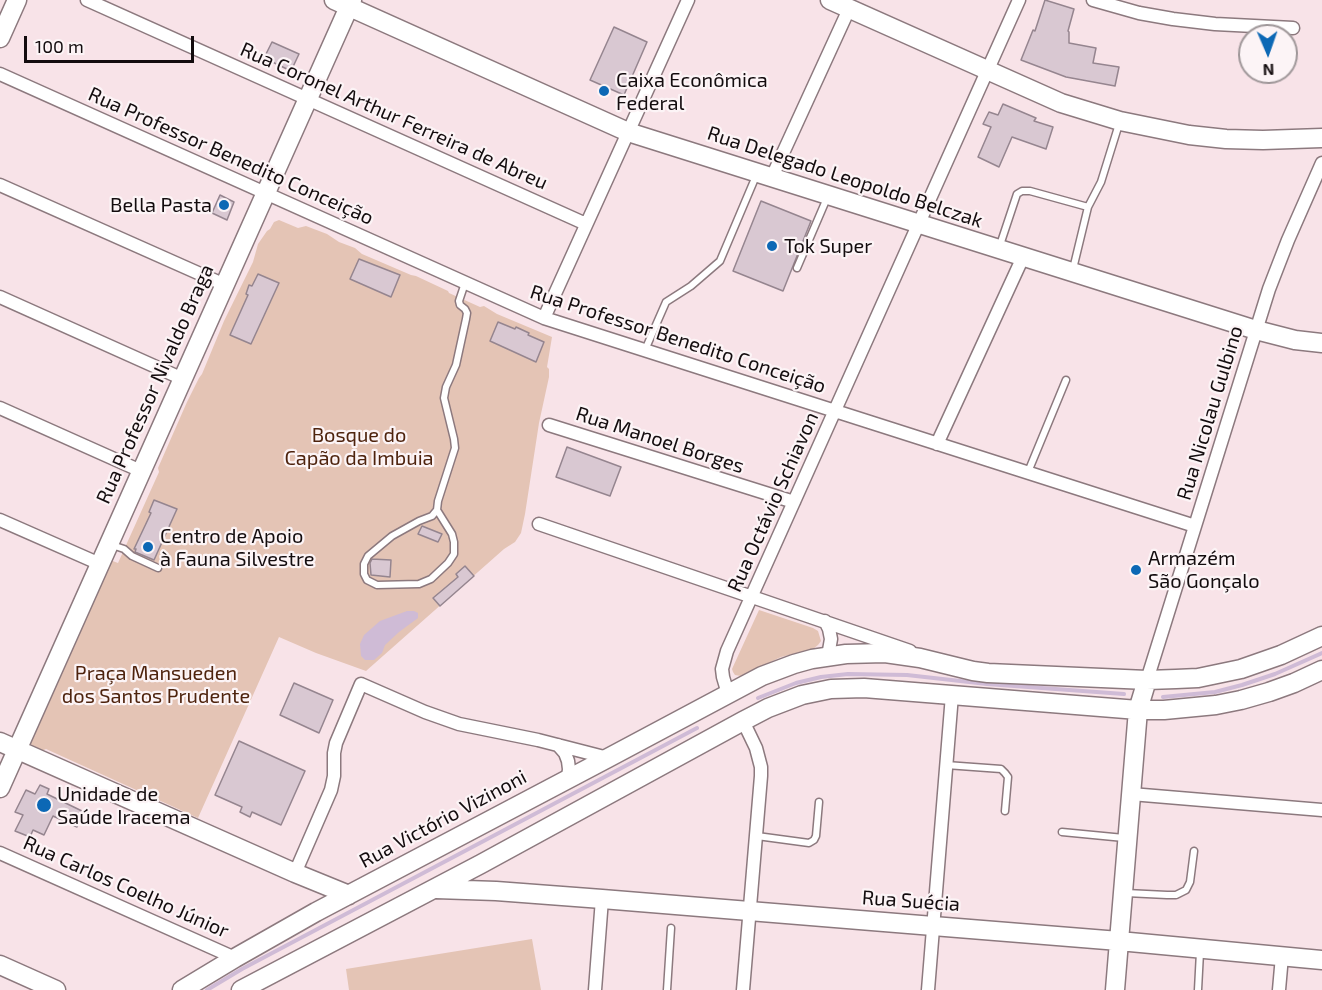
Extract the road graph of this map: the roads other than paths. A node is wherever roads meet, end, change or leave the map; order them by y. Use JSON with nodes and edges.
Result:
{"nodes":[{"id":1,"x":17,"y":0,"type":"edge"},
{"id":2,"x":87,"y":0,"type":"edge"},
{"id":3,"x":688,"y":0,"type":"edge"},
{"id":4,"x":830,"y":0,"type":"edge"},
{"id":5,"x":1019,"y":0,"type":"edge"},
{"id":6,"x":1093,"y":0,"type":"edge"},
{"id":7,"x":345,"y":2,"type":"edge"},
{"id":8,"x":849,"y":9,"type":"junction"},
{"id":9,"x":1238,"y":25,"type":"edge"},
{"id":10,"x":0,"y":38,"type":"edge"},
{"id":11,"x":988,"y":70,"type":"junction"},
{"id":12,"x":0,"y":74,"type":"edge"},
{"id":13,"x":308,"y":99,"type":"junction"},
{"id":14,"x":1120,"y":121,"type":"junction"},
{"id":15,"x":628,"y":132,"type":"junction"},
{"id":16,"x":1322,"y":138,"type":"edge"},
{"id":17,"x":1322,"y":163,"type":"edge"},
{"id":18,"x":765,"y":175,"type":"junction"},
{"id":19,"x":0,"y":185,"type":"edge"},
{"id":20,"x":266,"y":193,"type":"junction"},
{"id":21,"x":828,"y":195,"type":"junction"},
{"id":22,"x":1089,"y":207,"type":"junction"},
{"id":23,"x":586,"y":224,"type":"junction"},
{"id":24,"x":919,"y":224,"type":"junction"},
{"id":25,"x":999,"y":249,"type":"junction"},
{"id":26,"x":1023,"y":256,"type":"junction"},
{"id":27,"x":797,"y":268,"type":"dead end"},
{"id":28,"x":1072,"y":272,"type":"junction"},
{"id":29,"x":465,"y":283,"type":"junction"},
{"id":30,"x":225,"y":285,"type":"junction"},
{"id":31,"x":0,"y":297,"type":"edge"},
{"id":32,"x":544,"y":318,"type":"junction"},
{"id":33,"x":1256,"y":330,"type":"junction"},
{"id":34,"x":1322,"y":343,"type":"edge"},
{"id":35,"x":645,"y":350,"type":"junction"},
{"id":36,"x":183,"y":379,"type":"junction"},
{"id":37,"x":1066,"y":380,"type":"dead end"},
{"id":38,"x":0,"y":408,"type":"edge"},
{"id":39,"x":835,"y":411,"type":"junction"},
{"id":40,"x":549,"y":425,"type":"dead end"},
{"id":41,"x":938,"y":444,"type":"junction"},
{"id":42,"x":141,"y":471,"type":"junction"},
{"id":43,"x":1028,"y":472,"type":"junction"},
{"id":44,"x":794,"y":502,"type":"junction"},
{"id":45,"x":437,"y":510,"type":"junction"},
{"id":46,"x":0,"y":520,"type":"edge"},
{"id":47,"x":538,"y":524,"type":"dead end"},
{"id":48,"x":1195,"y":526,"type":"junction"},
{"id":49,"x":109,"y":543,"type":"junction"},
{"id":50,"x":100,"y":564,"type":"junction"},
{"id":51,"x":158,"y":567,"type":"dead end"},
{"id":52,"x":752,"y":597,"type":"junction"},
{"id":53,"x":825,"y":621,"type":"junction"},
{"id":54,"x":1322,"y":636,"type":"edge"},
{"id":55,"x":828,"y":656,"type":"junction"},
{"id":56,"x":965,"y":669,"type":"junction"},
{"id":57,"x":1322,"y":670,"type":"edge"},
{"id":58,"x":1147,"y":680,"type":"junction"},
{"id":59,"x":728,"y":694,"type":"junction"},
{"id":60,"x":952,"y":695,"type":"junction"},
{"id":61,"x":1138,"y":710,"type":"junction"},
{"id":62,"x":743,"y":721,"type":"junction"},
{"id":63,"x":558,"y":745,"type":"junction"},
{"id":64,"x":8,"y":746,"type":"edge"},
{"id":65,"x":609,"y":758,"type":"junction"},
{"id":66,"x":946,"y":765,"type":"junction"},
{"id":67,"x":568,"y":779,"type":"junction"},
{"id":68,"x":0,"y":788,"type":"edge"},
{"id":69,"x":1131,"y":794,"type":"junction"},
{"id":70,"x":819,"y":802,"type":"dead end"},
{"id":71,"x":1322,"y":810,"type":"edge"},
{"id":72,"x":1005,"y":811,"type":"dead end"},
{"id":73,"x":1062,"y":832,"type":"dead end"},
{"id":74,"x":757,"y":836,"type":"junction"},
{"id":75,"x":1127,"y":839,"type":"junction"},
{"id":76,"x":1194,"y":851,"type":"dead end"},
{"id":77,"x":0,"y":853,"type":"edge"},
{"id":78,"x":481,"y":864,"type":"junction"},
{"id":79,"x":295,"y":873,"type":"junction"},
{"id":80,"x":435,"y":889,"type":"junction"},
{"id":81,"x":496,"y":891,"type":"junction"},
{"id":82,"x":1122,"y":893,"type":"junction"},
{"id":83,"x":349,"y":895,"type":"junction"},
{"id":84,"x":603,"y":899,"type":"junction"},
{"id":85,"x":316,"y":912,"type":"junction"},
{"id":86,"x":750,"y":912,"type":"junction"},
{"id":87,"x":933,"y":926,"type":"junction"},
{"id":88,"x":671,"y":927,"type":"dead end"},
{"id":89,"x":1119,"y":941,"type":"junction"},
{"id":90,"x":1200,"y":949,"type":"junction"},
{"id":91,"x":1282,"y":956,"type":"junction"},
{"id":92,"x":235,"y":958,"type":"junction"},
{"id":93,"x":1322,"y":960,"type":"edge"},
{"id":94,"x":0,"y":965,"type":"edge"},
{"id":95,"x":56,"y":990,"type":"edge"},
{"id":96,"x":182,"y":990,"type":"edge"},
{"id":97,"x":242,"y":990,"type":"edge"},
{"id":98,"x":595,"y":990,"type":"edge"},
{"id":99,"x":666,"y":990,"type":"edge"},
{"id":100,"x":743,"y":990,"type":"edge"},
{"id":101,"x":928,"y":990,"type":"edge"},
{"id":102,"x":1114,"y":990,"type":"edge"},
{"id":103,"x":1198,"y":990,"type":"edge"},
{"id":104,"x":1279,"y":990,"type":"edge"}],
"edges":[{"from":1,"to":10,"type":"street"},
{"from":2,"to":13,"type":"street","name":"Rua Coronel Arthur Ferreira de Abreu"},
{"from":3,"to":15,"type":"street"},
{"from":4,"to":8,"type":"street"},
{"from":5,"to":11,"type":"street","name":"Rua Octávio Schiavon"},
{"from":6,"to":9,"type":"street"},
{"from":7,"to":13,"type":"street","name":"Rua Professor Nivaldo Braga"},
{"from":7,"to":15,"type":"street","name":"Rua Delegado Leopoldo Belczak"},
{"from":8,"to":11,"type":"street"},
{"from":8,"to":18,"type":"street"},
{"from":11,"to":14,"type":"street"},
{"from":11,"to":24,"type":"street","name":"Rua Octávio Schiavon"},
{"from":12,"to":20,"type":"street","name":"Rua Professor Benedito Conceição"},
{"from":13,"to":20,"type":"street","name":"Rua Professor Nivaldo Braga"},
{"from":13,"to":23,"type":"street","name":"Rua Coronel Arthur Ferreira de Abreu"},
{"from":14,"to":16,"type":"street"},
{"from":14,"to":22,"type":"lane"},
{"from":15,"to":18,"type":"street","name":"Rua Delegado Leopoldo Belczak"},
{"from":15,"to":23,"type":"street"},
{"from":17,"to":33,"type":"street","name":"Rua Nicolau Gulbino"},
{"from":18,"to":21,"type":"street","name":"Rua Delegado Leopoldo Belczak"},
{"from":18,"to":35,"type":"lane"},
{"from":19,"to":30,"type":"street"},
{"from":20,"to":29,"type":"street","name":"Rua Professor Benedito Conceição"},
{"from":20,"to":30,"type":"street","name":"Rua Professor Nivaldo Braga"},
{"from":21,"to":24,"type":"street","name":"Rua Delegado Leopoldo Belczak"},
{"from":21,"to":27,"type":"lane"},
{"from":22,"to":25,"type":"lane"},
{"from":22,"to":28,"type":"lane"},
{"from":23,"to":32,"type":"street"},
{"from":24,"to":25,"type":"street","name":"Rua Delegado Leopoldo Belczak"},
{"from":24,"to":39,"type":"street","name":"Rua Octávio Schiavon"},
{"from":25,"to":26,"type":"street","name":"Rua Delegado Leopoldo Belczak"},
{"from":26,"to":28,"type":"street","name":"Rua Delegado Leopoldo Belczak"},
{"from":26,"to":41,"type":"street"},
{"from":28,"to":33,"type":"street","name":"Rua Delegado Leopoldo Belczak"},
{"from":29,"to":32,"type":"street","name":"Rua Professor Benedito Conceição"},
{"from":29,"to":45,"type":"lane"},
{"from":30,"to":36,"type":"street","name":"Rua Professor Nivaldo Braga"},
{"from":31,"to":36,"type":"street"},
{"from":32,"to":35,"type":"street","name":"Rua Professor Benedito Conceição"},
{"from":33,"to":34,"type":"street","name":"Rua Delegado Leopoldo Belczak"},
{"from":33,"to":48,"type":"street","name":"Rua Nicolau Gulbino"},
{"from":35,"to":39,"type":"street","name":"Rua Professor Benedito Conceição"},
{"from":36,"to":42,"type":"street","name":"Rua Professor Nivaldo Braga"},
{"from":37,"to":43,"type":"lane"},
{"from":38,"to":42,"type":"street"},
{"from":39,"to":41,"type":"street","name":"Rua Professor Benedito Conceição"},
{"from":39,"to":44,"type":"street","name":"Rua Octávio Schiavon"},
{"from":40,"to":44,"type":"street","name":"Rua Manoel Borges"},
{"from":41,"to":43,"type":"street","name":"Rua Professor Benedito Conceição"},
{"from":42,"to":49,"type":"street","name":"Rua Professor Nivaldo Braga"},
{"from":43,"to":48,"type":"street","name":"Rua Professor Benedito Conceição"},
{"from":44,"to":52,"type":"street","name":"Rua Octávio Schiavon"},
{"from":45,"to":45,"type":"lane"},
{"from":46,"to":50,"type":"street"},
{"from":47,"to":52,"type":"street"},
{"from":48,"to":58,"type":"street","name":"Rua Nicolau Gulbino"},
{"from":49,"to":50,"type":"street","name":"Rua Professor Nivaldo Braga"},
{"from":49,"to":51,"type":"lane"},
{"from":50,"to":64,"type":"street","name":"Rua Professor Nivaldo Braga"},
{"from":52,"to":53,"type":"street"},
{"from":52,"to":59,"type":"street","name":"Rua Octávio Schiavon"},
{"from":53,"to":55,"type":"street"},
{"from":53,"to":56,"type":"street"},
{"from":54,"to":58,"type":"street","name":"Rua Victório Vizinoni"},
{"from":55,"to":56,"type":"street","name":"Rua Victório Vizinoni"},
{"from":55,"to":59,"type":"street","name":"Rua Victório Vizinoni"},
{"from":56,"to":58,"type":"street","name":"Rua Victório Vizinoni"},
{"from":57,"to":61,"type":"street"},
{"from":58,"to":61,"type":"street"},
{"from":59,"to":62,"type":"street"},
{"from":59,"to":65,"type":"street","name":"Rua Victório Vizinoni"},
{"from":60,"to":61,"type":"street"},
{"from":60,"to":62,"type":"street"},
{"from":60,"to":66,"type":"street"},
{"from":61,"to":69,"type":"street"},
{"from":62,"to":74,"type":"street"},
{"from":62,"to":78,"type":"street"},
{"from":63,"to":65,"type":"street"},
{"from":63,"to":67,"type":"street"},
{"from":63,"to":79,"type":"street"},
{"from":64,"to":68,"type":"street","name":"Rua Professor Nivaldo Braga"},
{"from":64,"to":79,"type":"street"},
{"from":65,"to":67,"type":"street","name":"Rua Victório Vizinoni"},
{"from":66,"to":72,"type":"lane"},
{"from":66,"to":87,"type":"street"},
{"from":67,"to":83,"type":"street","name":"Rua Victório Vizinoni"},
{"from":69,"to":71,"type":"street"},
{"from":69,"to":75,"type":"street"},
{"from":70,"to":74,"type":"lane"},
{"from":73,"to":75,"type":"lane"},
{"from":74,"to":86,"type":"street"},
{"from":75,"to":82,"type":"street"},
{"from":76,"to":82,"type":"lane"},
{"from":77,"to":92,"type":"street","name":"Rua Carlos Coelho Júnior"},
{"from":78,"to":80,"type":"street"},
{"from":78,"to":81,"type":"street"},
{"from":79,"to":83,"type":"street"},
{"from":79,"to":85,"type":"street"},
{"from":80,"to":81,"type":"street","name":"Rua Suécia"},
{"from":80,"to":97,"type":"street"},
{"from":81,"to":84,"type":"street","name":"Rua Suécia"},
{"from":82,"to":89,"type":"street"},
{"from":83,"to":85,"type":"street","name":"Rua Victório Vizinoni"},
{"from":84,"to":86,"type":"street","name":"Rua Suécia"},
{"from":84,"to":98,"type":"street"},
{"from":85,"to":92,"type":"street","name":"Rua Victório Vizinoni"},
{"from":86,"to":87,"type":"street","name":"Rua Suécia"},
{"from":86,"to":100,"type":"street"},
{"from":87,"to":89,"type":"street","name":"Rua Suécia"},
{"from":87,"to":101,"type":"street"},
{"from":88,"to":99,"type":"lane"},
{"from":89,"to":90,"type":"street","name":"Rua Suécia"},
{"from":89,"to":102,"type":"street"},
{"from":90,"to":91,"type":"street","name":"Rua Suécia"},
{"from":90,"to":103,"type":"lane"},
{"from":91,"to":93,"type":"street","name":"Rua Suécia"},
{"from":91,"to":104,"type":"street"},
{"from":92,"to":96,"type":"street","name":"Rua Victório Vizinoni"},
{"from":94,"to":95,"type":"street"}]}
